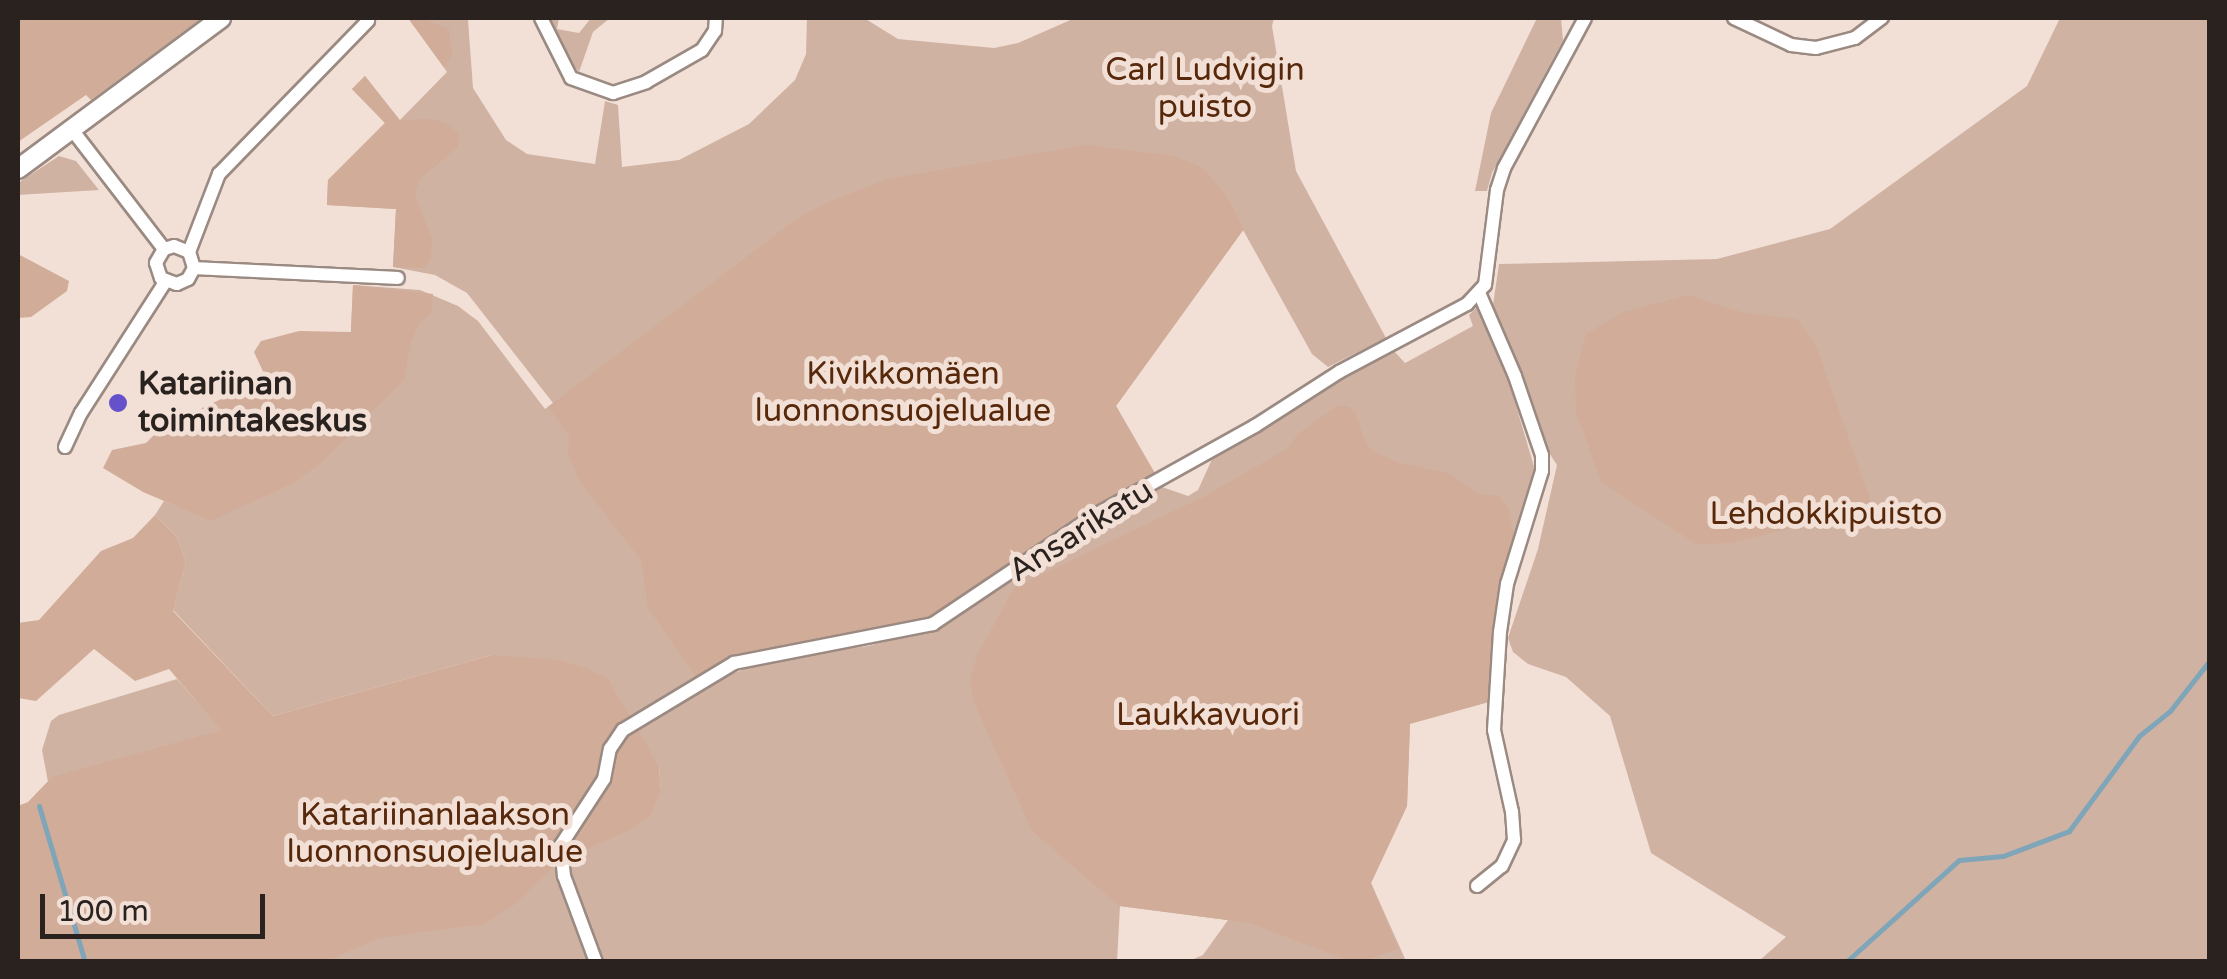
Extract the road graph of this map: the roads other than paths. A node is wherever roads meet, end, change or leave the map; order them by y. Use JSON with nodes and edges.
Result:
{"nodes":[{"id":1,"x":221,"y":18,"type":"edge"},
{"id":2,"x":540,"y":18,"type":"edge"},
{"id":3,"x":716,"y":18,"type":"edge"},
{"id":4,"x":1585,"y":18,"type":"edge"},
{"id":5,"x":1734,"y":18,"type":"edge"},
{"id":6,"x":1882,"y":18,"type":"edge"},
{"id":7,"x":368,"y":22,"type":"dead end"},
{"id":8,"x":70,"y":127,"type":"junction"},
{"id":9,"x":18,"y":169,"type":"edge"},
{"id":10,"x":164,"y":249,"type":"junction"},
{"id":11,"x":189,"y":252,"type":"junction"},
{"id":12,"x":194,"y":268,"type":"junction"},
{"id":13,"x":398,"y":278,"type":"dead end"},
{"id":14,"x":166,"y":282,"type":"junction"},
{"id":15,"x":1480,"y":295,"type":"junction"},
{"id":16,"x":65,"y":447,"type":"dead end"},
{"id":17,"x":1477,"y":886,"type":"dead end"},
{"id":18,"x":596,"y":962,"type":"edge"}],
"edges":[{"from":1,"to":8,"type":"main road"},
{"from":2,"to":3,"type":"street"},
{"from":4,"to":15,"type":"street"},
{"from":5,"to":6,"type":"street"},
{"from":7,"to":11,"type":"street"},
{"from":8,"to":9,"type":"main road"},
{"from":8,"to":10,"type":"street"},
{"from":10,"to":11,"type":"street"},
{"from":10,"to":14,"type":"street"},
{"from":11,"to":12,"type":"street"},
{"from":12,"to":13,"type":"street"},
{"from":12,"to":14,"type":"street"},
{"from":14,"to":16,"type":"street"},
{"from":15,"to":17,"type":"street"},
{"from":15,"to":18,"type":"street","name":"Ansarikatu"}]}
